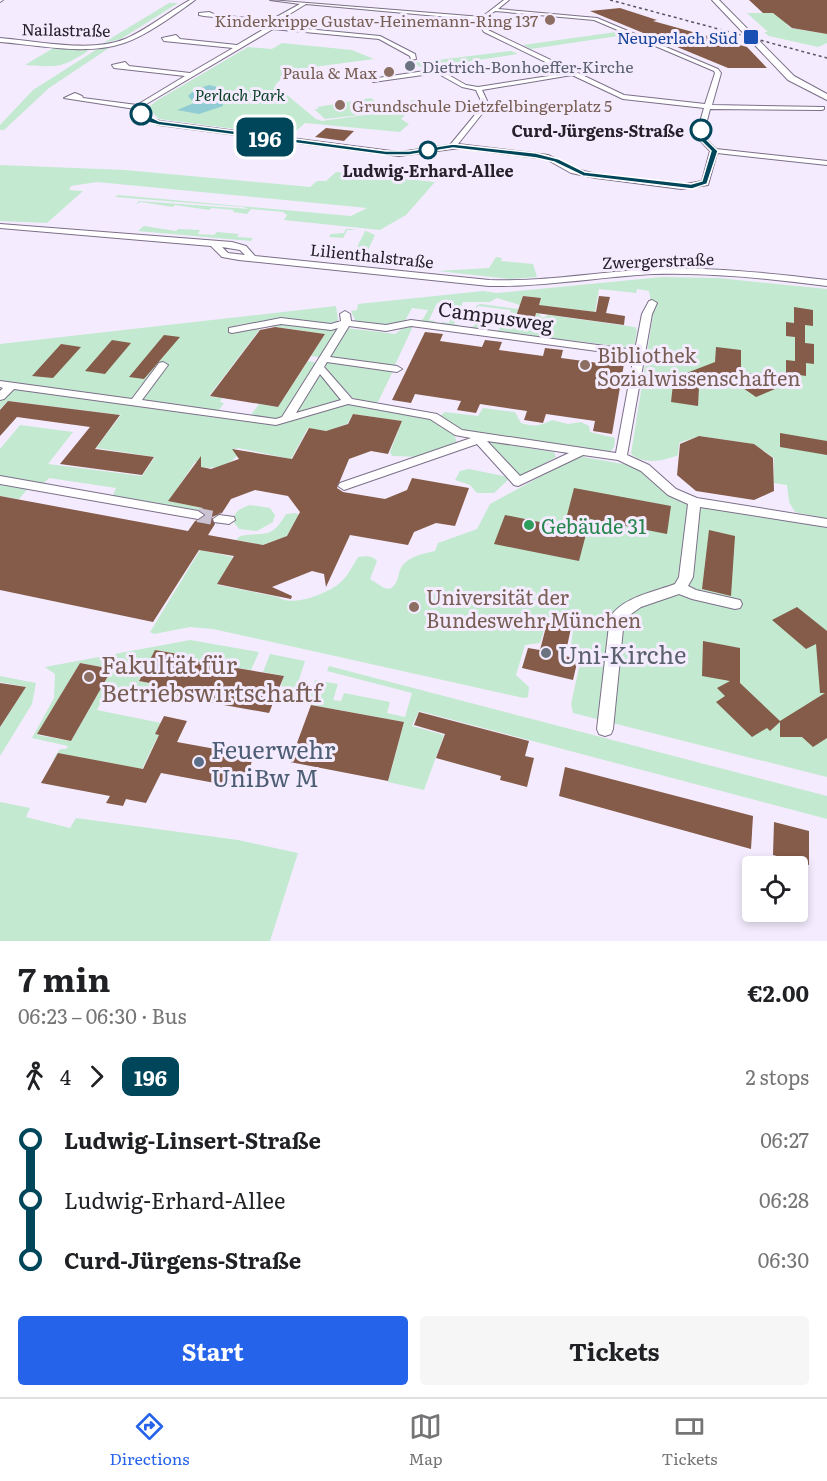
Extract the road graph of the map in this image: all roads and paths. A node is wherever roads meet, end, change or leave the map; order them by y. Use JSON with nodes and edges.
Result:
{"nodes":[{"id":1,"x":193,"y":0,"type":"edge"},
{"id":2,"x":272,"y":0,"type":"edge"},
{"id":3,"x":507,"y":0,"type":"edge"},
{"id":4,"x":714,"y":0,"type":"edge"},
{"id":5,"x":725,"y":0,"type":"edge"},
{"id":6,"x":305,"y":3,"type":"junction"},
{"id":7,"x":495,"y":10,"type":"junction"},
{"id":8,"x":215,"y":16,"type":"dead end"},
{"id":9,"x":485,"y":19,"type":"junction"},
{"id":10,"x":272,"y":24,"type":"junction"},
{"id":11,"x":0,"y":40,"type":"edge"},
{"id":12,"x":179,"y":40,"type":"dead end"},
{"id":13,"x":239,"y":46,"type":"junction"},
{"id":14,"x":413,"y":59,"type":"dead end"},
{"id":15,"x":128,"y":68,"type":"dead end"},
{"id":16,"x":570,"y":74,"type":"junction"},
{"id":17,"x":191,"y":75,"type":"junction"},
{"id":18,"x":373,"y":80,"type":"dead end"},
{"id":19,"x":798,"y":82,"type":"junction"},
{"id":20,"x":808,"y":82,"type":"junction"},
{"id":21,"x":478,"y":89,"type":"junction"},
{"id":22,"x":827,"y":95,"type":"edge"},
{"id":23,"x":77,"y":99,"type":"dead end"},
{"id":24,"x":138,"y":107,"type":"junction"},
{"id":25,"x":708,"y":108,"type":"junction"},
{"id":26,"x":824,"y":108,"type":"edge"},
{"id":27,"x":453,"y":146,"type":"junction"},
{"id":28,"x":714,"y":151,"type":"junction"},
{"id":29,"x":827,"y":163,"type":"edge"},
{"id":30,"x":0,"y":226,"type":"edge"},
{"id":31,"x":213,"y":243,"type":"junction"},
{"id":32,"x":240,"y":248,"type":"junction"},
{"id":33,"x":223,"y":250,"type":"junction"},
{"id":34,"x":233,"y":256,"type":"junction"},
{"id":35,"x":252,"y":258,"type":"junction"},
{"id":36,"x":489,"y":283,"type":"joint"},
{"id":37,"x":827,"y":283,"type":"edge"},
{"id":38,"x":651,"y":303,"type":"dead end"},
{"id":39,"x":346,"y":319,"type":"junction"},
{"id":40,"x":232,"y":330,"type":"dead end"},
{"id":41,"x":640,"y":354,"type":"junction"},
{"id":42,"x":322,"y":363,"type":"junction"},
{"id":43,"x":163,"y":365,"type":"dead end"},
{"id":44,"x":397,"y":369,"type":"dead end"},
{"id":45,"x":6,"y":384,"type":"edge"},
{"id":46,"x":0,"y":398,"type":"edge"},
{"id":47,"x":348,"y":400,"type":"junction"},
{"id":48,"x":136,"y":401,"type":"junction"},
{"id":49,"x":287,"y":418,"type":"junction"},
{"id":50,"x":483,"y":438,"type":"junction"},
{"id":51,"x":581,"y":452,"type":"junction"},
{"id":52,"x":621,"y":457,"type":"junction"},
{"id":53,"x":0,"y":480,"type":"edge"},
{"id":54,"x":344,"y":486,"type":"dead end"},
{"id":55,"x":694,"y":502,"type":"junction"},
{"id":56,"x":198,"y":515,"type":"tunnel mouth"},
{"id":57,"x":827,"y":523,"type":"edge"},
{"id":58,"x":680,"y":588,"type":"junction"},
{"id":59,"x":735,"y":604,"type":"dead end"},
{"id":60,"x":605,"y":729,"type":"dead end"}],
"edges":[{"from":1,"to":11,"type":"street","name":"Nailastraße"},
{"from":2,"to":6,"type":"street"},
{"from":3,"to":7,"type":"street"},
{"from":4,"to":19,"type":"main road"},
{"from":5,"to":20,"type":"main road"},
{"from":6,"to":9,"type":"street"},
{"from":6,"to":10,"type":"street"},
{"from":7,"to":9,"type":"street"},
{"from":7,"to":25,"type":"street"},
{"from":8,"to":10,"type":"street"},
{"from":9,"to":16,"type":"street"},
{"from":10,"to":13,"type":"street"},
{"from":10,"to":14,"type":"street"},
{"from":12,"to":13,"type":"street"},
{"from":13,"to":17,"type":"street"},
{"from":15,"to":17,"type":"street"},
{"from":16,"to":21,"type":"street"},
{"from":16,"to":25,"type":"street"},
{"from":17,"to":24,"type":"street"},
{"from":18,"to":21,"type":"street"},
{"from":19,"to":20,"type":"street"},
{"from":19,"to":22,"type":"main road"},
{"from":20,"to":22,"type":"main road"},
{"from":21,"to":27,"type":"street"},
{"from":23,"to":24,"type":"street"},
{"from":24,"to":27,"type":"street"},
{"from":25,"to":26,"type":"street"},
{"from":25,"to":28,"type":"street"},
{"from":27,"to":28,"type":"street"},
{"from":28,"to":29,"type":"street"},
{"from":30,"to":31,"type":"street"},
{"from":31,"to":32,"type":"street"},
{"from":31,"to":33,"type":"street","name":"Lilienthalstraße"},
{"from":32,"to":33,"type":"street"},
{"from":32,"to":34,"type":"street"},
{"from":32,"to":35,"type":"street"},
{"from":33,"to":34,"type":"street","name":"Lilienthalstraße"},
{"from":34,"to":35,"type":"street","name":"Lilienthalstraße"},
{"from":35,"to":36,"type":"street","name":"Lilienthalstraße"},
{"from":36,"to":37,"type":"street","name":"Zwergerstraße"},
{"from":38,"to":41,"type":"street"},
{"from":39,"to":40,"type":"street","name":"Campusweg"},
{"from":39,"to":41,"type":"street","name":"Campusweg"},
{"from":39,"to":42,"type":"street"},
{"from":41,"to":52,"type":"street"},
{"from":42,"to":44,"type":"street"},
{"from":42,"to":47,"type":"street"},
{"from":42,"to":49,"type":"street"},
{"from":43,"to":48,"type":"street"},
{"from":45,"to":46,"type":"street"},
{"from":45,"to":48,"type":"street"},
{"from":47,"to":49,"type":"street"},
{"from":47,"to":50,"type":"street"},
{"from":48,"to":49,"type":"street"},
{"from":50,"to":51,"type":"street"},
{"from":50,"to":51,"type":"street"},
{"from":50,"to":54,"type":"street"},
{"from":51,"to":52,"type":"street"},
{"from":52,"to":55,"type":"street"},
{"from":53,"to":56,"type":"street"},
{"from":55,"to":57,"type":"street"},
{"from":55,"to":58,"type":"street"},
{"from":58,"to":59,"type":"street"},
{"from":58,"to":60,"type":"street"}]}
